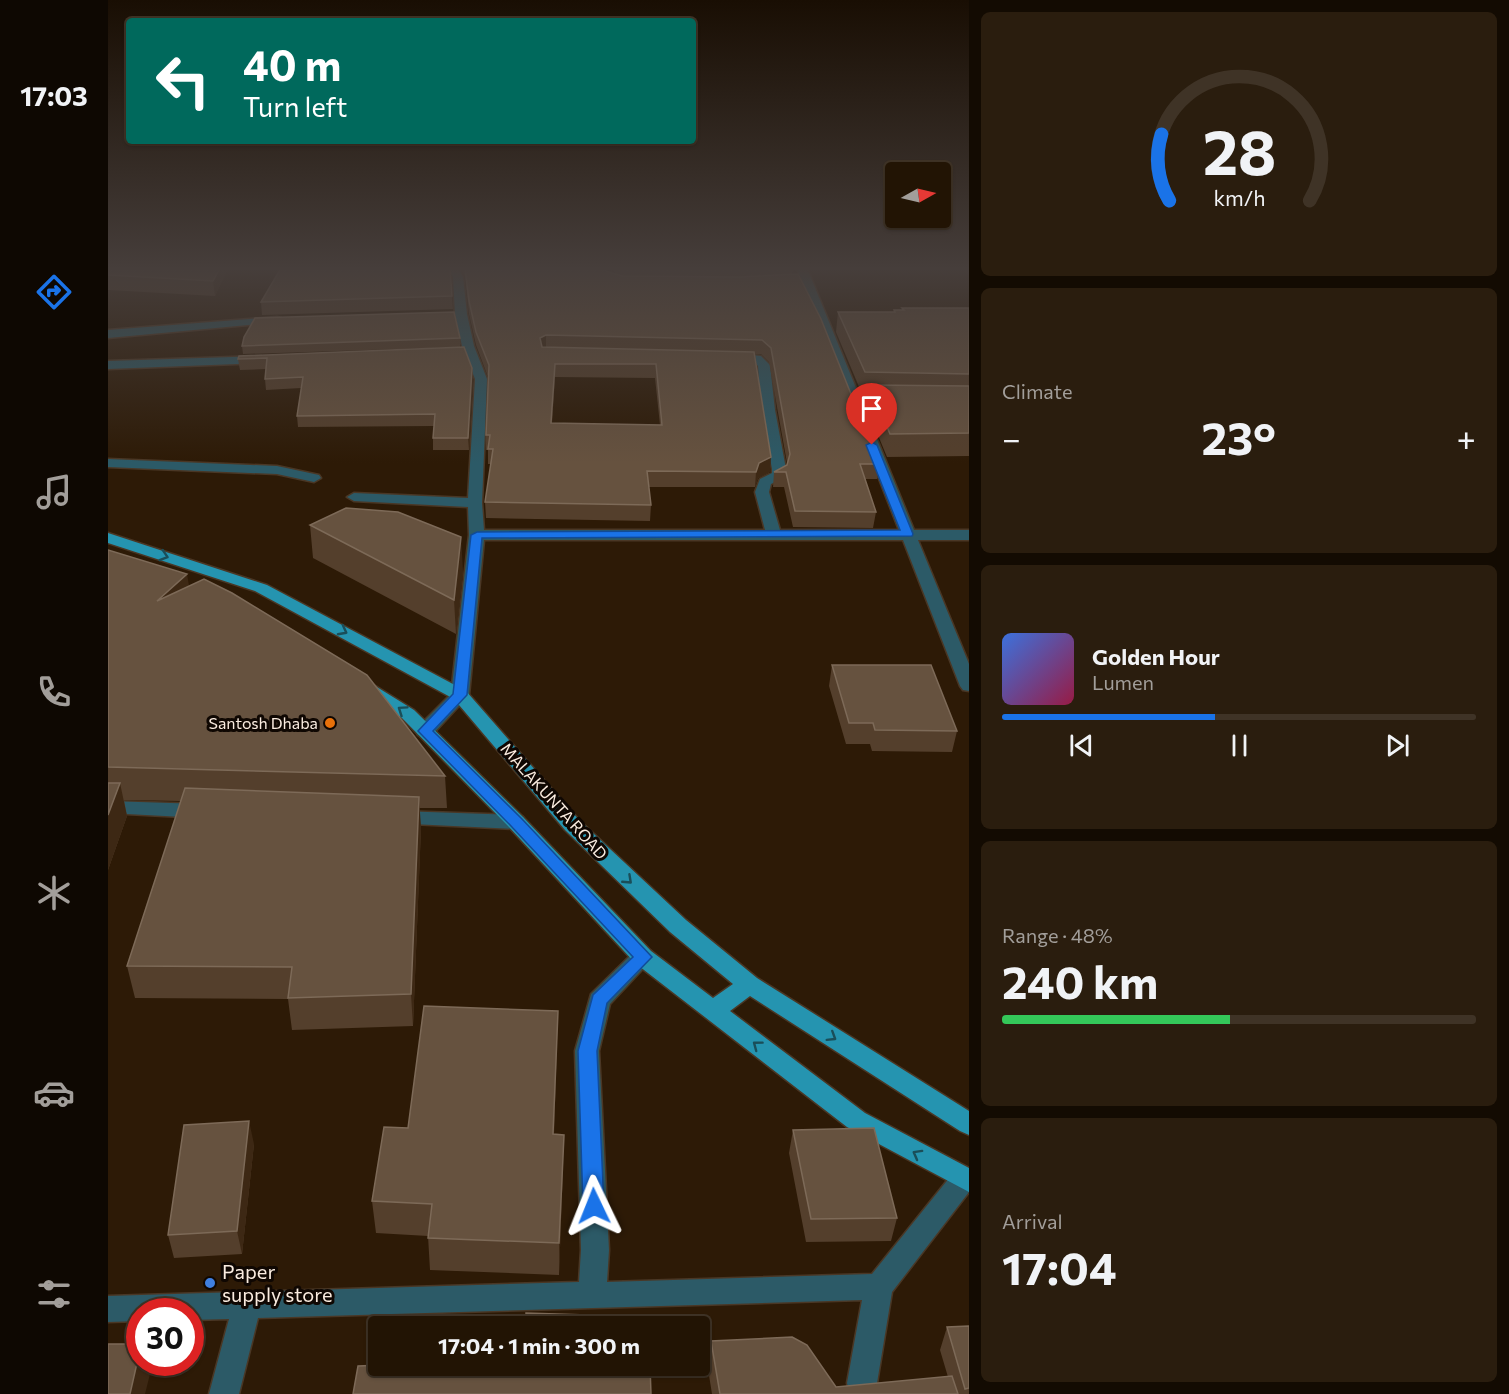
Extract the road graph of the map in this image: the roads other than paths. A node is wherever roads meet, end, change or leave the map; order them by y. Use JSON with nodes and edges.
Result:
{"nodes":[{"id":1,"x":459,"y":333,"type":"edge"},
{"id":2,"x":828,"y":333,"type":"edge"},
{"id":3,"x":717,"y":357,"type":"edge"},
{"id":4,"x":268,"y":360,"type":"edge"},
{"id":5,"x":108,"y":365,"type":"edge"},
{"id":6,"x":108,"y":463,"type":"edge"},
{"id":7,"x":314,"y":478,"type":"dead end"},
{"id":8,"x":354,"y":497,"type":"dead end"},
{"id":9,"x":475,"y":503,"type":"junction"},
{"id":10,"x":908,"y":534,"type":"junction"},
{"id":11,"x":477,"y":535,"type":"junction"},
{"id":12,"x":774,"y":535,"type":"junction"},
{"id":13,"x":969,"y":535,"type":"edge"},
{"id":14,"x":108,"y":538,"type":"edge"},
{"id":15,"x":351,"y":679,"type":"edge"},
{"id":16,"x":969,"y":686,"type":"edge"},
{"id":17,"x":460,"y":695,"type":"junction"},
{"id":18,"x":425,"y":731,"type":"junction"},
{"id":19,"x":108,"y":807,"type":"edge"},
{"id":20,"x":225,"y":812,"type":"edge"},
{"id":21,"x":376,"y":817,"type":"edge"},
{"id":22,"x":516,"y":822,"type":"junction"},
{"id":23,"x":643,"y":957,"type":"junction"},
{"id":24,"x":749,"y":984,"type":"junction"},
{"id":25,"x":713,"y":1011,"type":"junction"},
{"id":26,"x":969,"y":1124,"type":"edge"},
{"id":27,"x":966,"y":1181,"type":"edge"},
{"id":28,"x":879,"y":1287,"type":"junction"},
{"id":29,"x":592,"y":1294,"type":"junction"},
{"id":30,"x":247,"y":1304,"type":"junction"},
{"id":31,"x":108,"y":1309,"type":"edge"},
{"id":32,"x":224,"y":1394,"type":"edge"},
{"id":33,"x":865,"y":1394,"type":"edge"}],
"edges":[{"from":1,"to":9,"type":"street"},
{"from":2,"to":10,"type":"street"},
{"from":3,"to":12,"type":"street"},
{"from":4,"to":5,"type":"street"},
{"from":6,"to":7,"type":"street"},
{"from":8,"to":9,"type":"street"},
{"from":9,"to":11,"type":"street"},
{"from":10,"to":12,"type":"street"},
{"from":10,"to":13,"type":"street"},
{"from":10,"to":16,"type":"street"},
{"from":11,"to":12,"type":"street"},
{"from":11,"to":17,"type":"street"},
{"from":14,"to":17,"type":"main road","name":"MALAKUNTA ROAD","one_way":true},
{"from":18,"to":15,"type":"main road","one_way":true},
{"from":17,"to":18,"type":"street"},
{"from":17,"to":24,"type":"main road","name":"MALAKUNTA ROAD","one_way":true},
{"from":18,"to":22,"type":"main road"},
{"from":19,"to":20,"type":"street"},
{"from":21,"to":22,"type":"street"},
{"from":22,"to":23,"type":"main road"},
{"from":23,"to":25,"type":"main road"},
{"from":23,"to":29,"type":"street"},
{"from":24,"to":25,"type":"main road"},
{"from":24,"to":26,"type":"main road","name":"MALAKUNTA ROAD","one_way":true},
{"from":27,"to":25,"type":"main road","one_way":true},
{"from":27,"to":28,"type":"street"},
{"from":28,"to":29,"type":"street"},
{"from":28,"to":33,"type":"street"},
{"from":29,"to":30,"type":"street"},
{"from":30,"to":31,"type":"street"},
{"from":30,"to":32,"type":"street"}]}
